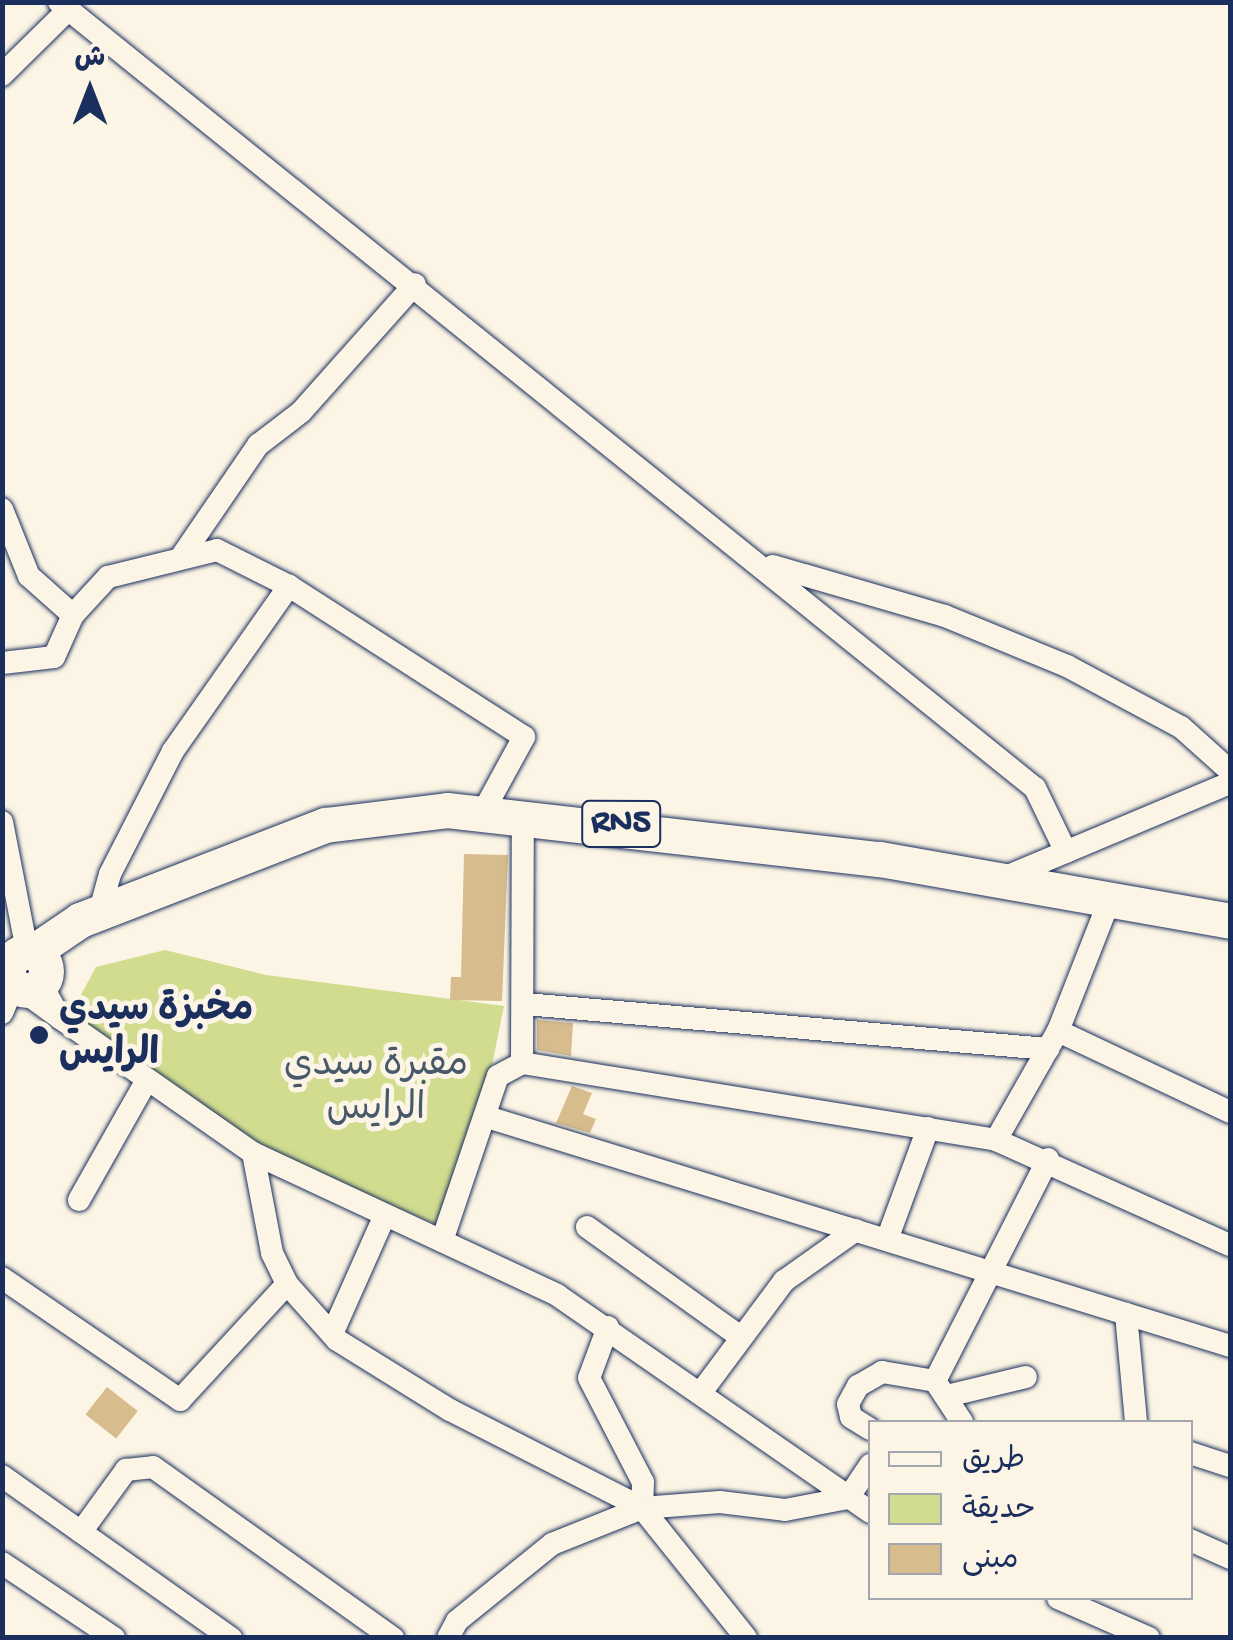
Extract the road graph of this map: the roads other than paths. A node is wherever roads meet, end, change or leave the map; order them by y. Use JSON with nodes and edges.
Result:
{"nodes":[{"id":1,"x":64,"y":6,"type":"edge"},
{"id":2,"x":2,"y":74,"type":"edge"},
{"id":3,"x":415,"y":284,"type":"junction"},
{"id":4,"x":2,"y":510,"type":"edge"},
{"id":5,"x":9,"y":553,"type":"edge"},
{"id":6,"x":182,"y":556,"type":"junction"},
{"id":7,"x":762,"y":563,"type":"junction"},
{"id":8,"x":289,"y":586,"type":"junction"},
{"id":9,"x":73,"y":615,"type":"junction"},
{"id":10,"x":2,"y":663,"type":"edge"},
{"id":11,"x":1230,"y":771,"type":"edge"},
{"id":12,"x":1230,"y":782,"type":"edge"},
{"id":13,"x":484,"y":810,"type":"junction"},
{"id":14,"x":2,"y":822,"type":"edge"},
{"id":15,"x":523,"y":832,"type":"junction"},
{"id":16,"x":1066,"y":852,"type":"junction"},
{"id":17,"x":1006,"y":877,"type":"junction"},
{"id":18,"x":98,"y":914,"type":"junction"},
{"id":19,"x":1104,"y":914,"type":"junction"},
{"id":20,"x":1230,"y":920,"type":"edge"},
{"id":21,"x":1230,"y":944,"type":"edge"},
{"id":22,"x":20,"y":971,"type":"edge"},
{"id":23,"x":525,"y":1004,"type":"junction"},
{"id":24,"x":1052,"y":1040,"type":"junction"},
{"id":25,"x":522,"y":1063,"type":"junction"},
{"id":26,"x":147,"y":1080,"type":"junction"},
{"id":27,"x":1230,"y":1112,"type":"edge"},
{"id":28,"x":487,"y":1117,"type":"junction"},
{"id":29,"x":928,"y":1128,"type":"junction"},
{"id":30,"x":996,"y":1140,"type":"junction"},
{"id":31,"x":253,"y":1154,"type":"junction"},
{"id":32,"x":1048,"y":1159,"type":"junction"},
{"id":33,"x":80,"y":1200,"type":"dead end"},
{"id":34,"x":385,"y":1215,"type":"junction"},
{"id":35,"x":587,"y":1227,"type":"dead end"},
{"id":36,"x":856,"y":1230,"type":"junction"},
{"id":37,"x":888,"y":1237,"type":"junction"},
{"id":38,"x":442,"y":1240,"type":"junction"},
{"id":39,"x":1230,"y":1245,"type":"edge"},
{"id":40,"x":992,"y":1268,"type":"junction"},
{"id":41,"x":2,"y":1278,"type":"edge"},
{"id":42,"x":286,"y":1284,"type":"junction"},
{"id":43,"x":1126,"y":1314,"type":"junction"},
{"id":44,"x":608,"y":1327,"type":"junction"},
{"id":45,"x":332,"y":1334,"type":"junction"},
{"id":46,"x":738,"y":1335,"type":"junction"},
{"id":47,"x":1230,"y":1346,"type":"edge"},
{"id":48,"x":1026,"y":1376,"type":"dead end"},
{"id":49,"x":943,"y":1388,"type":"junction"},
{"id":50,"x":702,"y":1392,"type":"junction"},
{"id":51,"x":961,"y":1420,"type":"edge"},
{"id":52,"x":1136,"y":1420,"type":"edge"},
{"id":53,"x":868,"y":1428,"type":"edge"},
{"id":54,"x":1193,"y":1454,"type":"edge"},
{"id":55,"x":1230,"y":1466,"type":"edge"},
{"id":56,"x":868,"y":1467,"type":"edge"},
{"id":57,"x":2,"y":1476,"type":"edge"},
{"id":58,"x":848,"y":1498,"type":"junction"},
{"id":59,"x":642,"y":1508,"type":"junction"},
{"id":60,"x":868,"y":1511,"type":"edge"},
{"id":61,"x":82,"y":1532,"type":"junction"},
{"id":62,"x":1193,"y":1541,"type":"edge"},
{"id":63,"x":1230,"y":1558,"type":"edge"},
{"id":64,"x":2,"y":1562,"type":"edge"},
{"id":65,"x":1063,"y":1600,"type":"edge"},
{"id":66,"x":228,"y":1637,"type":"edge"},
{"id":67,"x":114,"y":1638,"type":"edge"},
{"id":68,"x":393,"y":1638,"type":"edge"},
{"id":69,"x":448,"y":1638,"type":"edge"},
{"id":70,"x":746,"y":1638,"type":"edge"},
{"id":71,"x":1149,"y":1638,"type":"edge"}],
"edges":[{"from":1,"to":2,"type":"street"},
{"from":1,"to":3,"type":"street"},
{"from":3,"to":6,"type":"street"},
{"from":3,"to":7,"type":"street"},
{"from":4,"to":5,"type":"street"},
{"from":5,"to":9,"type":"street"},
{"from":6,"to":8,"type":"street"},
{"from":6,"to":9,"type":"street"},
{"from":7,"to":11,"type":"street"},
{"from":7,"to":16,"type":"street"},
{"from":8,"to":13,"type":"street"},
{"from":8,"to":18,"type":"street"},
{"from":9,"to":10,"type":"street"},
{"from":12,"to":16,"type":"street"},
{"from":13,"to":17,"type":"main road","number":"RN5"},
{"from":13,"to":18,"type":"main road","number":"RN5"},
{"from":14,"to":22,"type":"street"},
{"from":15,"to":19,"type":"main road","number":"RN5"},
{"from":15,"to":22,"type":"main road","number":"RN5"},
{"from":15,"to":23,"type":"street"},
{"from":16,"to":17,"type":"street"},
{"from":17,"to":20,"type":"main road","number":"RN5"},
{"from":18,"to":22,"type":"main road","number":"RN5"},
{"from":19,"to":21,"type":"main road","number":"RN5"},
{"from":19,"to":24,"type":"street"},
{"from":22,"to":26,"type":"street"},
{"from":23,"to":24,"type":"street"},
{"from":23,"to":25,"type":"street"},
{"from":24,"to":27,"type":"street"},
{"from":24,"to":30,"type":"street"},
{"from":25,"to":28,"type":"street"},
{"from":25,"to":29,"type":"street"},
{"from":26,"to":31,"type":"street"},
{"from":26,"to":33,"type":"street"},
{"from":28,"to":36,"type":"street"},
{"from":28,"to":38,"type":"street"},
{"from":29,"to":30,"type":"street"},
{"from":29,"to":37,"type":"street"},
{"from":30,"to":32,"type":"street"},
{"from":31,"to":34,"type":"street"},
{"from":31,"to":42,"type":"street"},
{"from":32,"to":39,"type":"street"},
{"from":32,"to":40,"type":"street"},
{"from":34,"to":38,"type":"street"},
{"from":34,"to":45,"type":"street"},
{"from":35,"to":46,"type":"street"},
{"from":36,"to":37,"type":"street"},
{"from":36,"to":46,"type":"street"},
{"from":37,"to":40,"type":"street"},
{"from":38,"to":44,"type":"street"},
{"from":40,"to":43,"type":"street"},
{"from":40,"to":49,"type":"street"},
{"from":41,"to":42,"type":"street"},
{"from":42,"to":45,"type":"street"},
{"from":43,"to":47,"type":"street"},
{"from":43,"to":52,"type":"street"},
{"from":44,"to":50,"type":"street"},
{"from":44,"to":59,"type":"street"},
{"from":45,"to":59,"type":"street"},
{"from":46,"to":50,"type":"street"},
{"from":48,"to":49,"type":"street"},
{"from":49,"to":51,"type":"street"},
{"from":49,"to":53,"type":"street"},
{"from":50,"to":58,"type":"street"},
{"from":54,"to":55,"type":"street"},
{"from":56,"to":58,"type":"street"},
{"from":57,"to":61,"type":"street"},
{"from":58,"to":59,"type":"street"},
{"from":58,"to":60,"type":"street"},
{"from":59,"to":69,"type":"street"},
{"from":59,"to":70,"type":"street"},
{"from":61,"to":66,"type":"street"},
{"from":61,"to":68,"type":"street"},
{"from":62,"to":63,"type":"street"},
{"from":64,"to":67,"type":"street"},
{"from":65,"to":71,"type":"street"}]}
